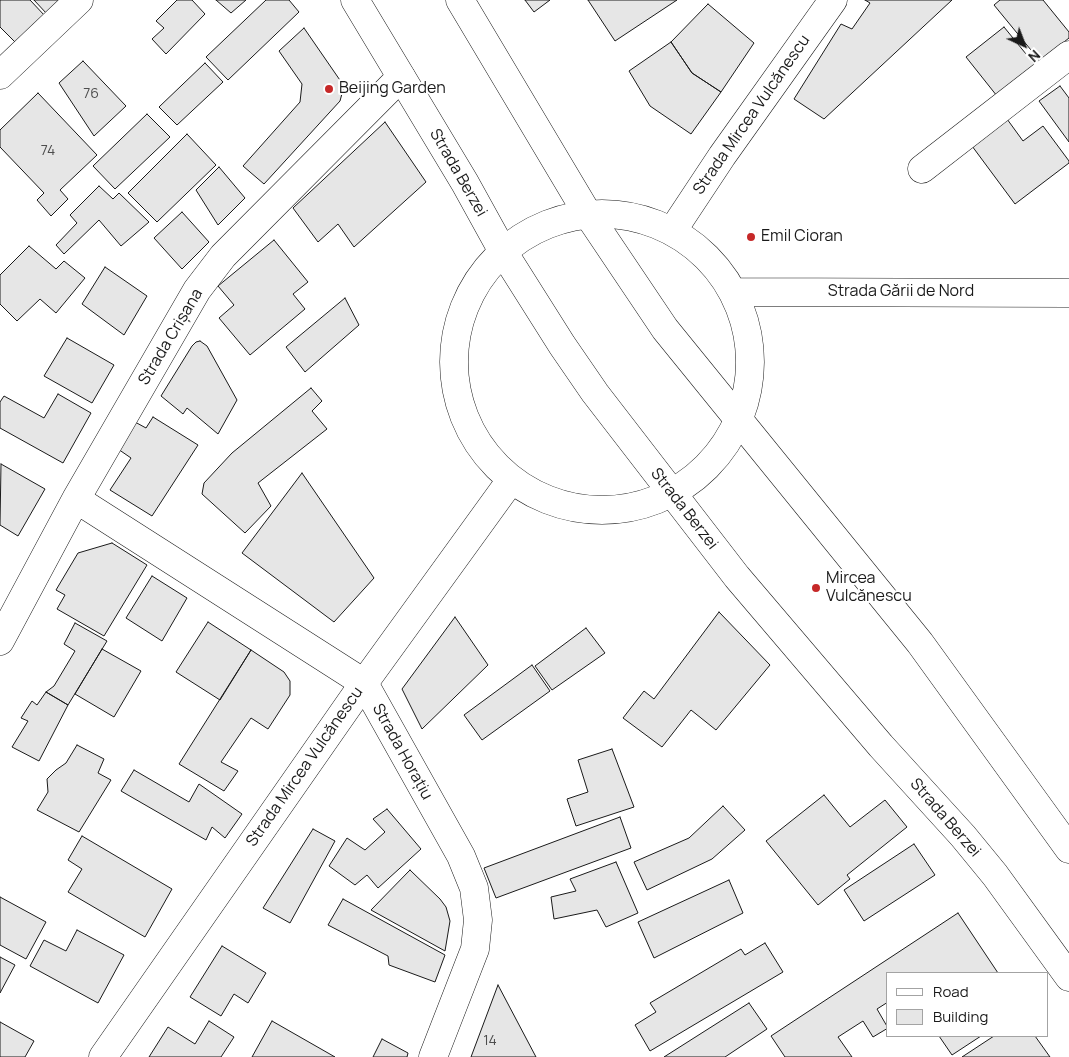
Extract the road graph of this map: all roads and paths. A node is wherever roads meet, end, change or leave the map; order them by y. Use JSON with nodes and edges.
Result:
{"nodes":[{"id":1,"x":79,"y":0,"type":"edge"},
{"id":2,"x":355,"y":0,"type":"edge"},
{"id":3,"x":460,"y":0,"type":"edge"},
{"id":4,"x":833,"y":0,"type":"edge"},
{"id":5,"x":1069,"y":55,"type":"edge"},
{"id":6,"x":0,"y":75,"type":"edge"},
{"id":7,"x":401,"y":78,"type":"junction"},
{"id":8,"x":922,"y":169,"type":"dead end"},
{"id":9,"x":587,"y":213,"type":"junction"},
{"id":10,"x":673,"y":230,"type":"junction"},
{"id":11,"x":502,"y":250,"type":"junction"},
{"id":12,"x":734,"y":292,"type":"junction"},
{"id":13,"x":1069,"y":292,"type":"edge"},
{"id":14,"x":738,"y":420,"type":"junction"},
{"id":15,"x":511,"y":480,"type":"junction"},
{"id":16,"x":672,"y":494,"type":"junction"},
{"id":17,"x":76,"y":499,"type":"junction"},
{"id":18,"x":0,"y":641,"type":"edge"},
{"id":19,"x":364,"y":684,"type":"junction"},
{"id":20,"x":1069,"y":849,"type":"edge"},
{"id":21,"x":1069,"y":977,"type":"edge"},
{"id":22,"x":103,"y":1057,"type":"edge"},
{"id":23,"x":433,"y":1057,"type":"edge"}],
"edges":[{"from":1,"to":6,"type":"main road"},
{"from":2,"to":7,"type":"main road","name":"Strada Berzei"},
{"from":3,"to":9,"type":"main road"},
{"from":4,"to":10,"type":"main road","name":"Strada Mircea Vulcănescu"},
{"from":5,"to":8,"type":"main road"},
{"from":7,"to":11,"type":"main road","name":"Strada Berzei"},
{"from":7,"to":17,"type":"main road","name":"Strada Crișana"},
{"from":9,"to":10,"type":"main road"},
{"from":9,"to":11,"type":"main road"},
{"from":9,"to":14,"type":"main road"},
{"from":10,"to":12,"type":"main road"},
{"from":11,"to":15,"type":"main road"},
{"from":11,"to":16,"type":"main road","name":"Strada Berzei"},
{"from":12,"to":13,"type":"main road","name":"Strada Gării de Nord"},
{"from":12,"to":14,"type":"main road"},
{"from":14,"to":16,"type":"main road"},
{"from":14,"to":20,"type":"main road"},
{"from":15,"to":16,"type":"main road"},
{"from":15,"to":19,"type":"main road","name":"Strada Mircea Vulcănescu"},
{"from":16,"to":21,"type":"main road","name":"Strada Berzei"},
{"from":17,"to":18,"type":"main road","name":"Strada Crișana"},
{"from":17,"to":19,"type":"main road","name":"Strada Horațiu"},
{"from":19,"to":22,"type":"main road","name":"Strada Mircea Vulcănescu"},
{"from":19,"to":23,"type":"main road","name":"Strada Horațiu"}]}
